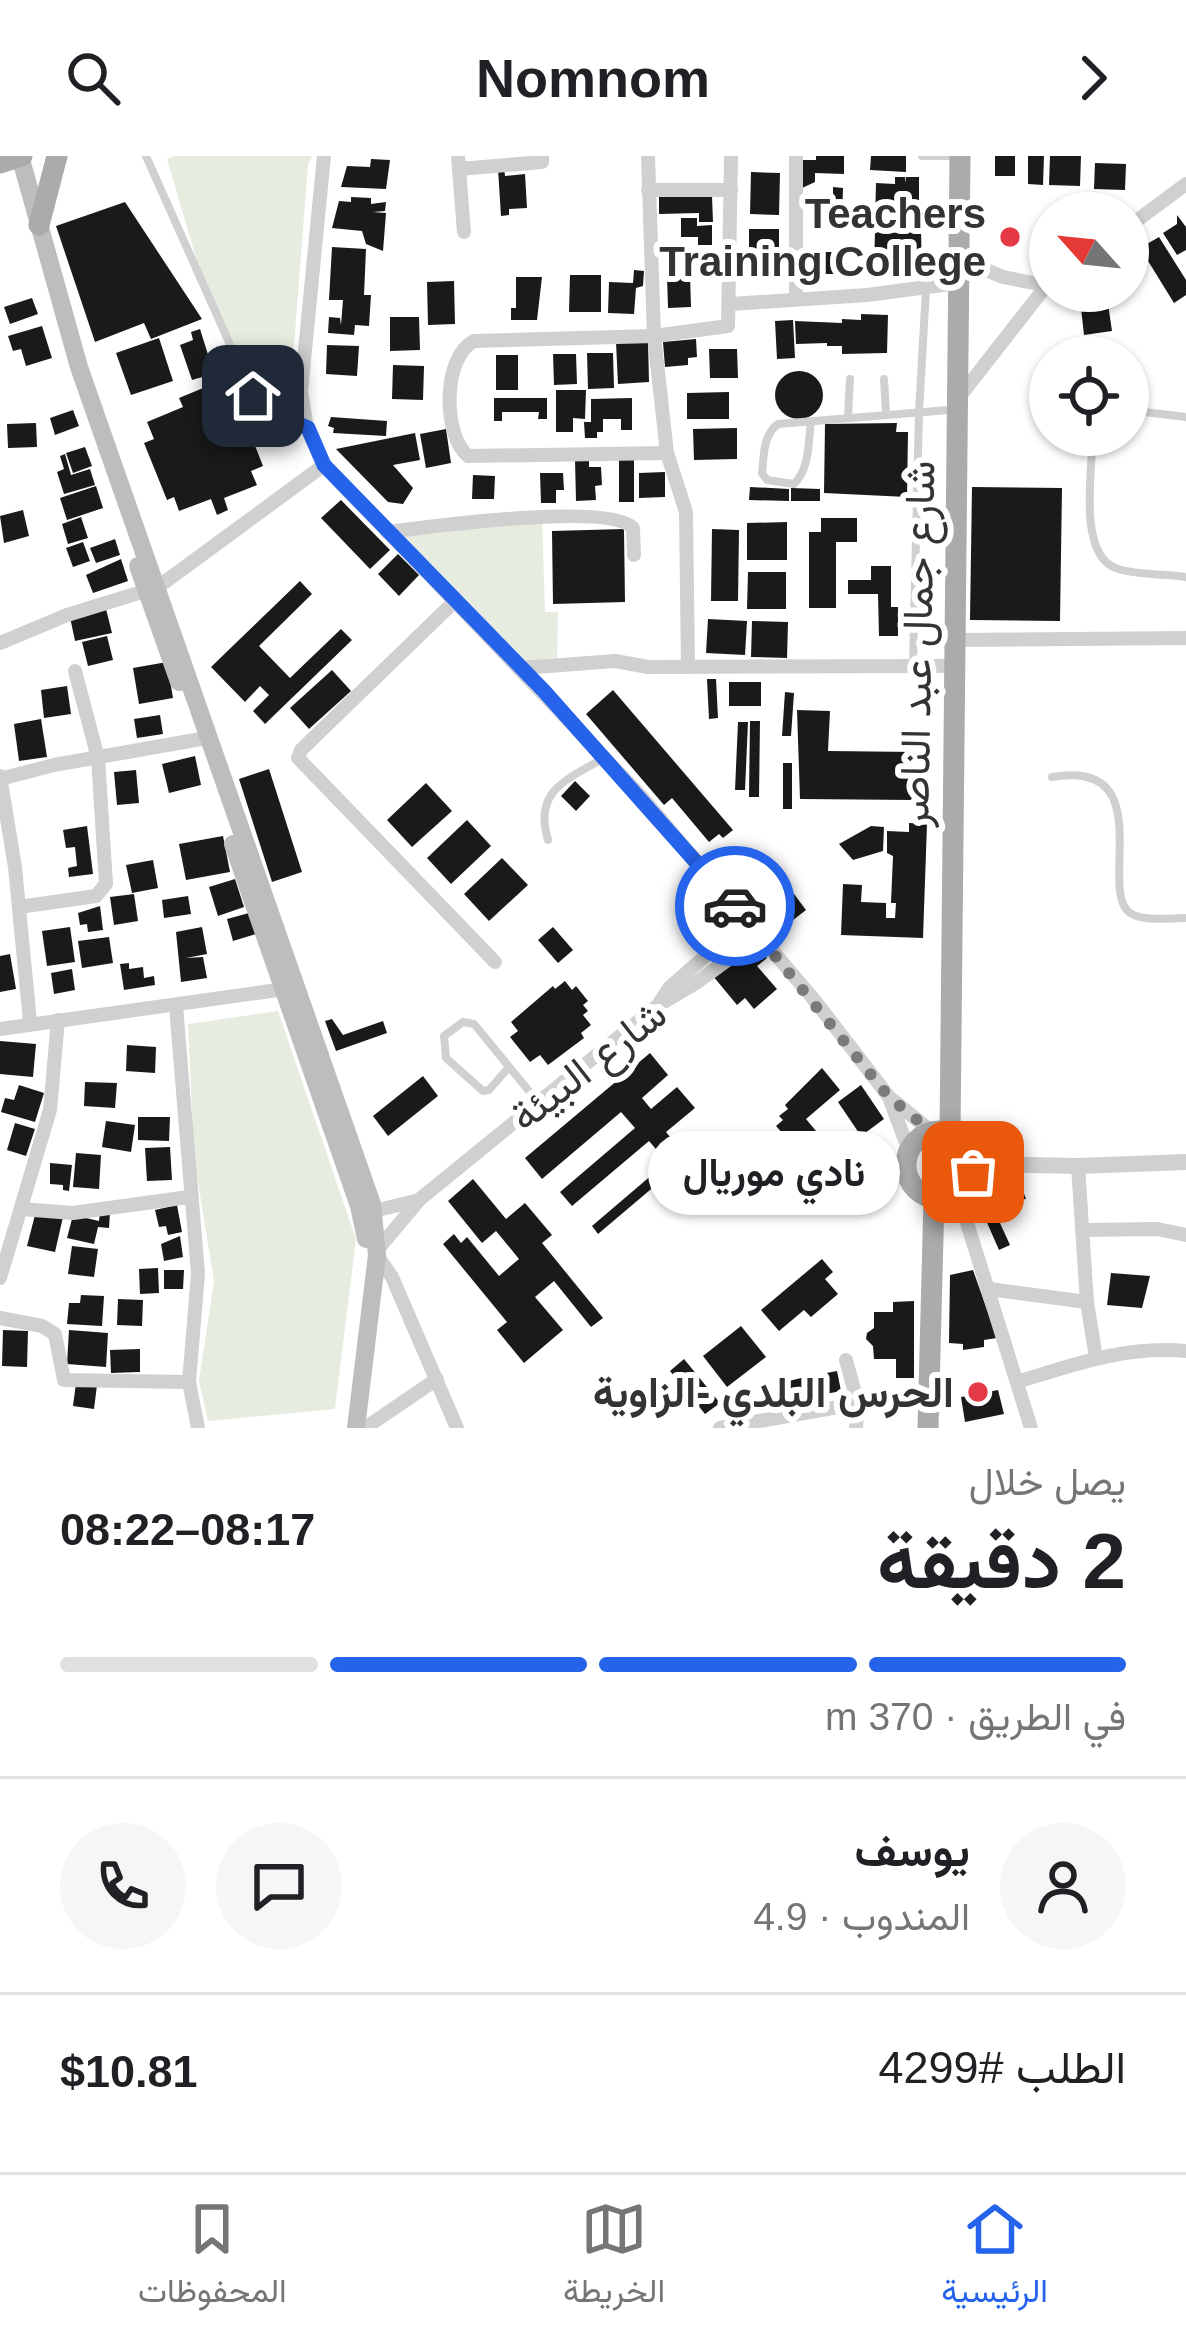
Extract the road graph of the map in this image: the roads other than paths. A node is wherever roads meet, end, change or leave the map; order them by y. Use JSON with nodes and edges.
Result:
{"nodes":[{"id":1,"x":57,"y":156,"type":"edge"},
{"id":2,"x":146,"y":156,"type":"edge"},
{"id":3,"x":324,"y":156,"type":"edge"},
{"id":4,"x":542,"y":156,"type":"edge"},
{"id":5,"x":648,"y":156,"type":"edge"},
{"id":6,"x":731,"y":156,"type":"edge"},
{"id":7,"x":796,"y":156,"type":"edge"},
{"id":8,"x":922,"y":156,"type":"edge"},
{"id":9,"x":949,"y":156,"type":"edge"},
{"id":10,"x":959,"y":156,"type":"edge"},
{"id":11,"x":13,"y":158,"type":"edge"},
{"id":12,"x":459,"y":163,"type":"edge"},
{"id":13,"x":1186,"y":184,"type":"edge"},
{"id":14,"x":648,"y":190,"type":"junction"},
{"id":15,"x":730,"y":190,"type":"junction"},
{"id":16,"x":1149,"y":211,"type":"edge"},
{"id":17,"x":39,"y":225,"type":"junction"},
{"id":18,"x":464,"y":232,"type":"dead end"},
{"id":19,"x":958,"y":258,"type":"junction"},
{"id":20,"x":1029,"y":280,"type":"edge"},
{"id":21,"x":945,"y":286,"type":"junction"},
{"id":22,"x":796,"y":298,"type":"junction"},
{"id":23,"x":731,"y":304,"type":"junction"},
{"id":24,"x":1029,"y":306,"type":"edge"},
{"id":25,"x":654,"y":336,"type":"junction"},
{"id":26,"x":850,"y":379,"type":"dead end"},
{"id":27,"x":884,"y":379,"type":"dead end"},
{"id":28,"x":953,"y":404,"type":"junction"},
{"id":29,"x":919,"y":412,"type":"junction"},
{"id":30,"x":1149,"y":413,"type":"edge"},
{"id":31,"x":886,"y":414,"type":"junction"},
{"id":32,"x":848,"y":416,"type":"junction"},
{"id":33,"x":1186,"y":417,"type":"edge"},
{"id":34,"x":811,"y":422,"type":"junction"},
{"id":35,"x":308,"y":428,"type":"junction"},
{"id":36,"x":667,"y":453,"type":"junction"},
{"id":37,"x":1093,"y":456,"type":"edge"},
{"id":38,"x":324,"y":465,"type":"junction"},
{"id":39,"x":387,"y":532,"type":"junction"},
{"id":40,"x":634,"y":555,"type":"dead end"},
{"id":41,"x":1186,"y":577,"type":"edge"},
{"id":42,"x":152,"y":590,"type":"junction"},
{"id":43,"x":456,"y":599,"type":"junction"},
{"id":44,"x":1186,"y":638,"type":"edge"},
{"id":45,"x":951,"y":640,"type":"junction"},
{"id":46,"x":0,"y":643,"type":"edge"},
{"id":47,"x":913,"y":666,"type":"junction"},
{"id":48,"x":944,"y":666,"type":"junction"},
{"id":49,"x":688,"y":667,"type":"junction"},
{"id":50,"x":522,"y":668,"type":"junction"},
{"id":51,"x":75,"y":671,"type":"dead end"},
{"id":52,"x":201,"y":740,"type":"junction"},
{"id":53,"x":98,"y":758,"type":"junction"},
{"id":54,"x":605,"y":758,"type":"junction"},
{"id":55,"x":1052,"y":777,"type":"dead end"},
{"id":56,"x":0,"y":778,"type":"edge"},
{"id":57,"x":548,"y":840,"type":"dead end"},
{"id":58,"x":20,"y":907,"type":"junction"},
{"id":59,"x":1186,"y":918,"type":"edge"},
{"id":60,"x":746,"y":920,"type":"junction"},
{"id":61,"x":760,"y":936,"type":"junction"},
{"id":62,"x":495,"y":962,"type":"dead end"},
{"id":63,"x":289,"y":988,"type":"junction"},
{"id":64,"x":176,"y":1006,"type":"junction"},
{"id":65,"x":657,"y":1006,"type":"junction"},
{"id":66,"x":58,"y":1020,"type":"junction"},
{"id":67,"x":30,"y":1022,"type":"junction"},
{"id":68,"x":0,"y":1029,"type":"edge"},
{"id":69,"x":508,"y":1068,"type":"junction"},
{"id":70,"x":889,"y":1097,"type":"junction"},
{"id":71,"x":538,"y":1102,"type":"junction"},
{"id":72,"x":939,"y":1132,"type":"junction"},
{"id":73,"x":909,"y":1151,"type":"junction"},
{"id":74,"x":1186,"y":1162,"type":"edge"},
{"id":75,"x":974,"y":1163,"type":"junction"},
{"id":76,"x":1078,"y":1166,"type":"junction"},
{"id":77,"x":958,"y":1194,"type":"junction"},
{"id":78,"x":189,"y":1197,"type":"junction"},
{"id":79,"x":934,"y":1198,"type":"junction"},
{"id":80,"x":420,"y":1199,"type":"junction"},
{"id":81,"x":21,"y":1210,"type":"junction"},
{"id":82,"x":374,"y":1211,"type":"junction"},
{"id":83,"x":1083,"y":1230,"type":"junction"},
{"id":84,"x":1186,"y":1235,"type":"edge"},
{"id":85,"x":378,"y":1252,"type":"junction"},
{"id":86,"x":0,"y":1278,"type":"edge"},
{"id":87,"x":989,"y":1289,"type":"junction"},
{"id":88,"x":1087,"y":1301,"type":"junction"},
{"id":89,"x":0,"y":1318,"type":"edge"},
{"id":90,"x":1186,"y":1351,"type":"edge"},
{"id":91,"x":1096,"y":1358,"type":"junction"},
{"id":92,"x":846,"y":1360,"type":"dead end"},
{"id":93,"x":437,"y":1379,"type":"junction"},
{"id":94,"x":188,"y":1382,"type":"junction"},
{"id":95,"x":1017,"y":1382,"type":"junction"},
{"id":96,"x":928,"y":1391,"type":"junction"},
{"id":97,"x":858,"y":1404,"type":"junction"},
{"id":98,"x":198,"y":1428,"type":"edge"},
{"id":99,"x":346,"y":1428,"type":"edge"},
{"id":100,"x":360,"y":1428,"type":"edge"},
{"id":101,"x":457,"y":1428,"type":"edge"},
{"id":102,"x":720,"y":1428,"type":"edge"},
{"id":103,"x":856,"y":1428,"type":"edge"},
{"id":104,"x":928,"y":1428,"type":"edge"},
{"id":105,"x":1031,"y":1428,"type":"edge"}],
"edges":[{"from":1,"to":17,"type":"main road"},
{"from":2,"to":35,"type":"lane"},
{"from":3,"to":35,"type":"street"},
{"from":4,"to":12,"type":"street"},
{"from":5,"to":14,"type":"street"},
{"from":6,"to":15,"type":"street"},
{"from":7,"to":22,"type":"street"},
{"from":8,"to":9,"type":"lane"},
{"from":9,"to":21,"type":"main road","name":"شارع جمال عبد الناصر"},
{"from":10,"to":19,"type":"main road","name":"شارع جمال عبد الناصر"},
{"from":11,"to":17,"type":"main road"},
{"from":11,"to":42,"type":"main road"},
{"from":12,"to":18,"type":"street"},
{"from":13,"to":16,"type":"street"},
{"from":14,"to":15,"type":"street"},
{"from":14,"to":25,"type":"street"},
{"from":15,"to":23,"type":"street"},
{"from":17,"to":42,"type":"main road"},
{"from":19,"to":20,"type":"street"},
{"from":19,"to":21,"type":"main road","name":"شارع جمال عبد الناصر"},
{"from":21,"to":22,"type":"street"},
{"from":21,"to":28,"type":"main road","name":"شارع جمال عبد الناصر"},
{"from":21,"to":29,"type":"lane"},
{"from":22,"to":23,"type":"street"},
{"from":23,"to":25,"type":"street"},
{"from":24,"to":28,"type":"street"},
{"from":25,"to":36,"type":"street"},
{"from":25,"to":36,"type":"street"},
{"from":26,"to":32,"type":"lane"},
{"from":27,"to":31,"type":"lane"},
{"from":28,"to":29,"type":"lane"},
{"from":28,"to":45,"type":"main road","name":"شارع جمال عبد الناصر"},
{"from":29,"to":31,"type":"lane"},
{"from":29,"to":47,"type":"lane"},
{"from":30,"to":33,"type":"lane"},
{"from":31,"to":32,"type":"lane"},
{"from":32,"to":34,"type":"lane"},
{"from":34,"to":34,"type":"lane"},
{"from":35,"to":38,"type":"street"},
{"from":36,"to":49,"type":"street"},
{"from":37,"to":41,"type":"lane"},
{"from":38,"to":39,"type":"street"},
{"from":38,"to":42,"type":"street"},
{"from":39,"to":40,"type":"street"},
{"from":39,"to":43,"type":"street"},
{"from":42,"to":46,"type":"street"},
{"from":42,"to":52,"type":"main road"},
{"from":42,"to":63,"type":"main road"},
{"from":43,"to":50,"type":"street"},
{"from":43,"to":62,"type":"street"},
{"from":44,"to":45,"type":"street"},
{"from":45,"to":48,"type":"main road","name":"شارع جمال عبد الناصر"},
{"from":45,"to":72,"type":"main road","name":"شارع جمال عبد الناصر"},
{"from":47,"to":48,"type":"street"},
{"from":47,"to":49,"type":"street"},
{"from":48,"to":72,"type":"main road","name":"شارع جمال عبد الناصر"},
{"from":49,"to":50,"type":"street"},
{"from":50,"to":54,"type":"street"},
{"from":51,"to":53,"type":"street"},
{"from":52,"to":53,"type":"street"},
{"from":52,"to":63,"type":"main road"},
{"from":53,"to":56,"type":"street"},
{"from":53,"to":58,"type":"street"},
{"from":54,"to":57,"type":"lane"},
{"from":54,"to":60,"type":"street"},
{"from":55,"to":59,"type":"lane"},
{"from":56,"to":58,"type":"street"},
{"from":58,"to":67,"type":"street"},
{"from":60,"to":61,"type":"street"},
{"from":60,"to":65,"type":"street"},
{"from":61,"to":65,"type":"street","name":"شارع البيئة"},
{"from":61,"to":70,"type":"street"},
{"from":63,"to":64,"type":"street"},
{"from":63,"to":82,"type":"main road"},
{"from":63,"to":99,"type":"main road"},
{"from":64,"to":66,"type":"street"},
{"from":64,"to":78,"type":"street"},
{"from":65,"to":71,"type":"street","name":"شارع البيئة"},
{"from":66,"to":67,"type":"street"},
{"from":66,"to":81,"type":"street"},
{"from":67,"to":68,"type":"street"},
{"from":69,"to":69,"type":"lane"},
{"from":69,"to":71,"type":"lane"},
{"from":70,"to":72,"type":"street"},
{"from":70,"to":73,"type":"street"},
{"from":71,"to":80,"type":"street","name":"شارع البيئة"},
{"from":72,"to":73,"type":"main road"},
{"from":72,"to":75,"type":"main road"},
{"from":73,"to":79,"type":"main road"},
{"from":74,"to":76,"type":"street"},
{"from":75,"to":76,"type":"street"},
{"from":75,"to":77,"type":"main road"},
{"from":76,"to":83,"type":"street"},
{"from":77,"to":79,"type":"main road"},
{"from":77,"to":87,"type":"street"},
{"from":78,"to":81,"type":"street"},
{"from":78,"to":94,"type":"street"},
{"from":79,"to":96,"type":"main road"},
{"from":80,"to":82,"type":"street","name":"شارع البيئة"},
{"from":80,"to":85,"type":"street","name":"شارع البيئة"},
{"from":81,"to":86,"type":"street"},
{"from":82,"to":85,"type":"main road"},
{"from":83,"to":84,"type":"street"},
{"from":83,"to":88,"type":"street"},
{"from":85,"to":93,"type":"street"},
{"from":85,"to":100,"type":"main road"},
{"from":87,"to":88,"type":"street"},
{"from":87,"to":95,"type":"street"},
{"from":88,"to":91,"type":"street"},
{"from":89,"to":94,"type":"street"},
{"from":90,"to":91,"type":"street"},
{"from":91,"to":95,"type":"street"},
{"from":92,"to":97,"type":"street"},
{"from":93,"to":100,"type":"street"},
{"from":93,"to":101,"type":"street"},
{"from":94,"to":98,"type":"street"},
{"from":95,"to":105,"type":"street"},
{"from":96,"to":97,"type":"street"},
{"from":96,"to":104,"type":"main road"},
{"from":97,"to":102,"type":"street"},
{"from":97,"to":103,"type":"street"}]}
